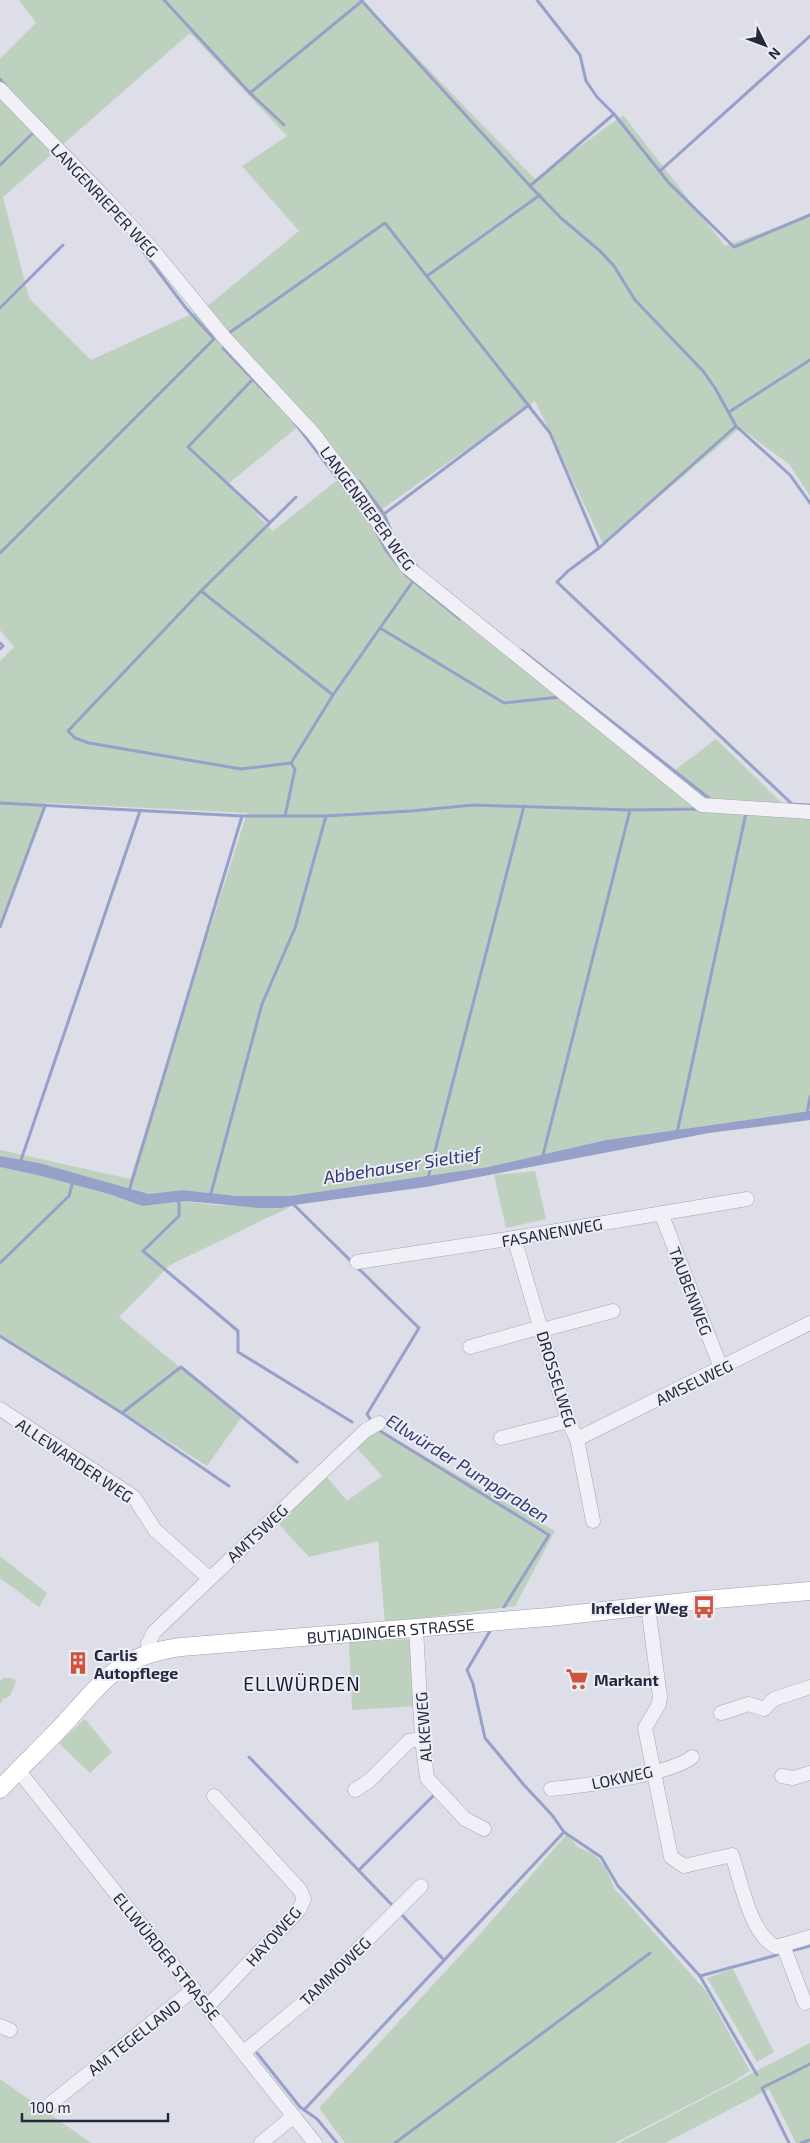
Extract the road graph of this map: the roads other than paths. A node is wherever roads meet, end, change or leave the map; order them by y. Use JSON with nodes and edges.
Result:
{"nodes":[{"id":1,"x":0,"y":89,"type":"edge"},
{"id":2,"x":810,"y":812,"type":"edge"},
{"id":3,"x":746,"y":1200,"type":"dead end"},
{"id":4,"x":660,"y":1213,"type":"junction"},
{"id":5,"x":514,"y":1238,"type":"junction"},
{"id":6,"x":357,"y":1262,"type":"dead end"},
{"id":7,"x":613,"y":1312,"type":"dead end"},
{"id":8,"x":810,"y":1323,"type":"edge"},
{"id":9,"x":542,"y":1329,"type":"junction"},
{"id":10,"x":470,"y":1347,"type":"dead end"},
{"id":11,"x":721,"y":1368,"type":"junction"},
{"id":12,"x":0,"y":1409,"type":"edge"},
{"id":13,"x":568,"y":1421,"type":"junction"},
{"id":14,"x":379,"y":1423,"type":"dead end"},
{"id":15,"x":501,"y":1438,"type":"dead end"},
{"id":16,"x":577,"y":1439,"type":"junction"},
{"id":17,"x":593,"y":1521,"type":"dead end"},
{"id":18,"x":209,"y":1578,"type":"junction"},
{"id":19,"x":810,"y":1591,"type":"edge"},
{"id":20,"x":648,"y":1607,"type":"junction"},
{"id":21,"x":416,"y":1628,"type":"junction"},
{"id":22,"x":150,"y":1652,"type":"junction"},
{"id":23,"x":810,"y":1687,"type":"edge"},
{"id":24,"x":721,"y":1713,"type":"dead end"},
{"id":25,"x":422,"y":1739,"type":"junction"},
{"id":26,"x":692,"y":1757,"type":"dead end"},
{"id":27,"x":18,"y":1770,"type":"junction"},
{"id":28,"x":653,"y":1771,"type":"junction"},
{"id":29,"x":810,"y":1773,"type":"edge"},
{"id":30,"x":782,"y":1776,"type":"dead end"},
{"id":31,"x":0,"y":1789,"type":"edge"},
{"id":32,"x":550,"y":1789,"type":"dead end"},
{"id":33,"x":355,"y":1790,"type":"dead end"},
{"id":34,"x":214,"y":1796,"type":"dead end"},
{"id":35,"x":484,"y":1829,"type":"dead end"},
{"id":36,"x":421,"y":1886,"type":"dead end"},
{"id":37,"x":810,"y":1937,"type":"edge"},
{"id":38,"x":783,"y":1945,"type":"junction"},
{"id":39,"x":194,"y":1989,"type":"junction"},
{"id":40,"x":805,"y":2003,"type":"dead end"},
{"id":41,"x":208,"y":2006,"type":"junction"},
{"id":42,"x":244,"y":2052,"type":"junction"},
{"id":43,"x":50,"y":2104,"type":"dead end"},
{"id":44,"x":294,"y":2116,"type":"junction"},
{"id":45,"x":261,"y":2143,"type":"edge"},
{"id":46,"x":315,"y":2143,"type":"edge"}],
"edges":[{"from":1,"to":2,"type":"street","name":"LANGENRIEPER WEG"},
{"from":3,"to":4,"type":"street","name":"FASANENWEG"},
{"from":4,"to":5,"type":"street","name":"FASANENWEG"},
{"from":4,"to":11,"type":"street","name":"TAUBENWEG"},
{"from":5,"to":6,"type":"street","name":"FASANENWEG"},
{"from":5,"to":9,"type":"street","name":"DROSSELWEG"},
{"from":7,"to":9,"type":"street"},
{"from":8,"to":11,"type":"street","name":"AMSELWEG"},
{"from":9,"to":10,"type":"street"},
{"from":9,"to":13,"type":"street","name":"DROSSELWEG"},
{"from":11,"to":16,"type":"street","name":"AMSELWEG"},
{"from":12,"to":18,"type":"street","name":"ALLEWARDER WEG"},
{"from":13,"to":15,"type":"street"},
{"from":13,"to":16,"type":"street","name":"DROSSELWEG"},
{"from":14,"to":18,"type":"street","name":"AMTSWEG"},
{"from":16,"to":17,"type":"street","name":"DROSSELWEG"},
{"from":18,"to":22,"type":"street","name":"AMTSWEG"},
{"from":19,"to":20,"type":"main road","name":"BUTJADINGER STRASSE"},
{"from":20,"to":21,"type":"main road","name":"BUTJADINGER STRASSE"},
{"from":20,"to":28,"type":"street"},
{"from":21,"to":22,"type":"main road","name":"BUTJADINGER STRASSE"},
{"from":21,"to":25,"type":"street","name":"ALKEWEG"},
{"from":22,"to":27,"type":"main road","name":"BUTJADINGER STRASSE"},
{"from":23,"to":24,"type":"street"},
{"from":25,"to":33,"type":"street"},
{"from":25,"to":35,"type":"street","name":"ALKEWEG"},
{"from":26,"to":28,"type":"street","name":"LOKWEG"},
{"from":27,"to":31,"type":"main road","name":"BUTJADINGER STRASSE"},
{"from":27,"to":39,"type":"street","name":"ELLWÜRDER STRASSE"},
{"from":28,"to":32,"type":"street","name":"LOKWEG"},
{"from":28,"to":38,"type":"street"},
{"from":29,"to":30,"type":"street"},
{"from":34,"to":41,"type":"street","name":"HAYOWEG"},
{"from":36,"to":42,"type":"street","name":"TAMMOWEG"},
{"from":37,"to":38,"type":"street"},
{"from":38,"to":40,"type":"street"},
{"from":39,"to":41,"type":"street","name":"ELLWÜRDER STRASSE"},
{"from":39,"to":43,"type":"street","name":"AM TEGELLAND"},
{"from":41,"to":42,"type":"street","name":"ELLWÜRDER STRASSE"},
{"from":42,"to":44,"type":"street","name":"ELLWÜRDER STRASSE"},
{"from":44,"to":45,"type":"street"},
{"from":44,"to":46,"type":"street","name":"ELLWÜRDER STRASSE"}]}
